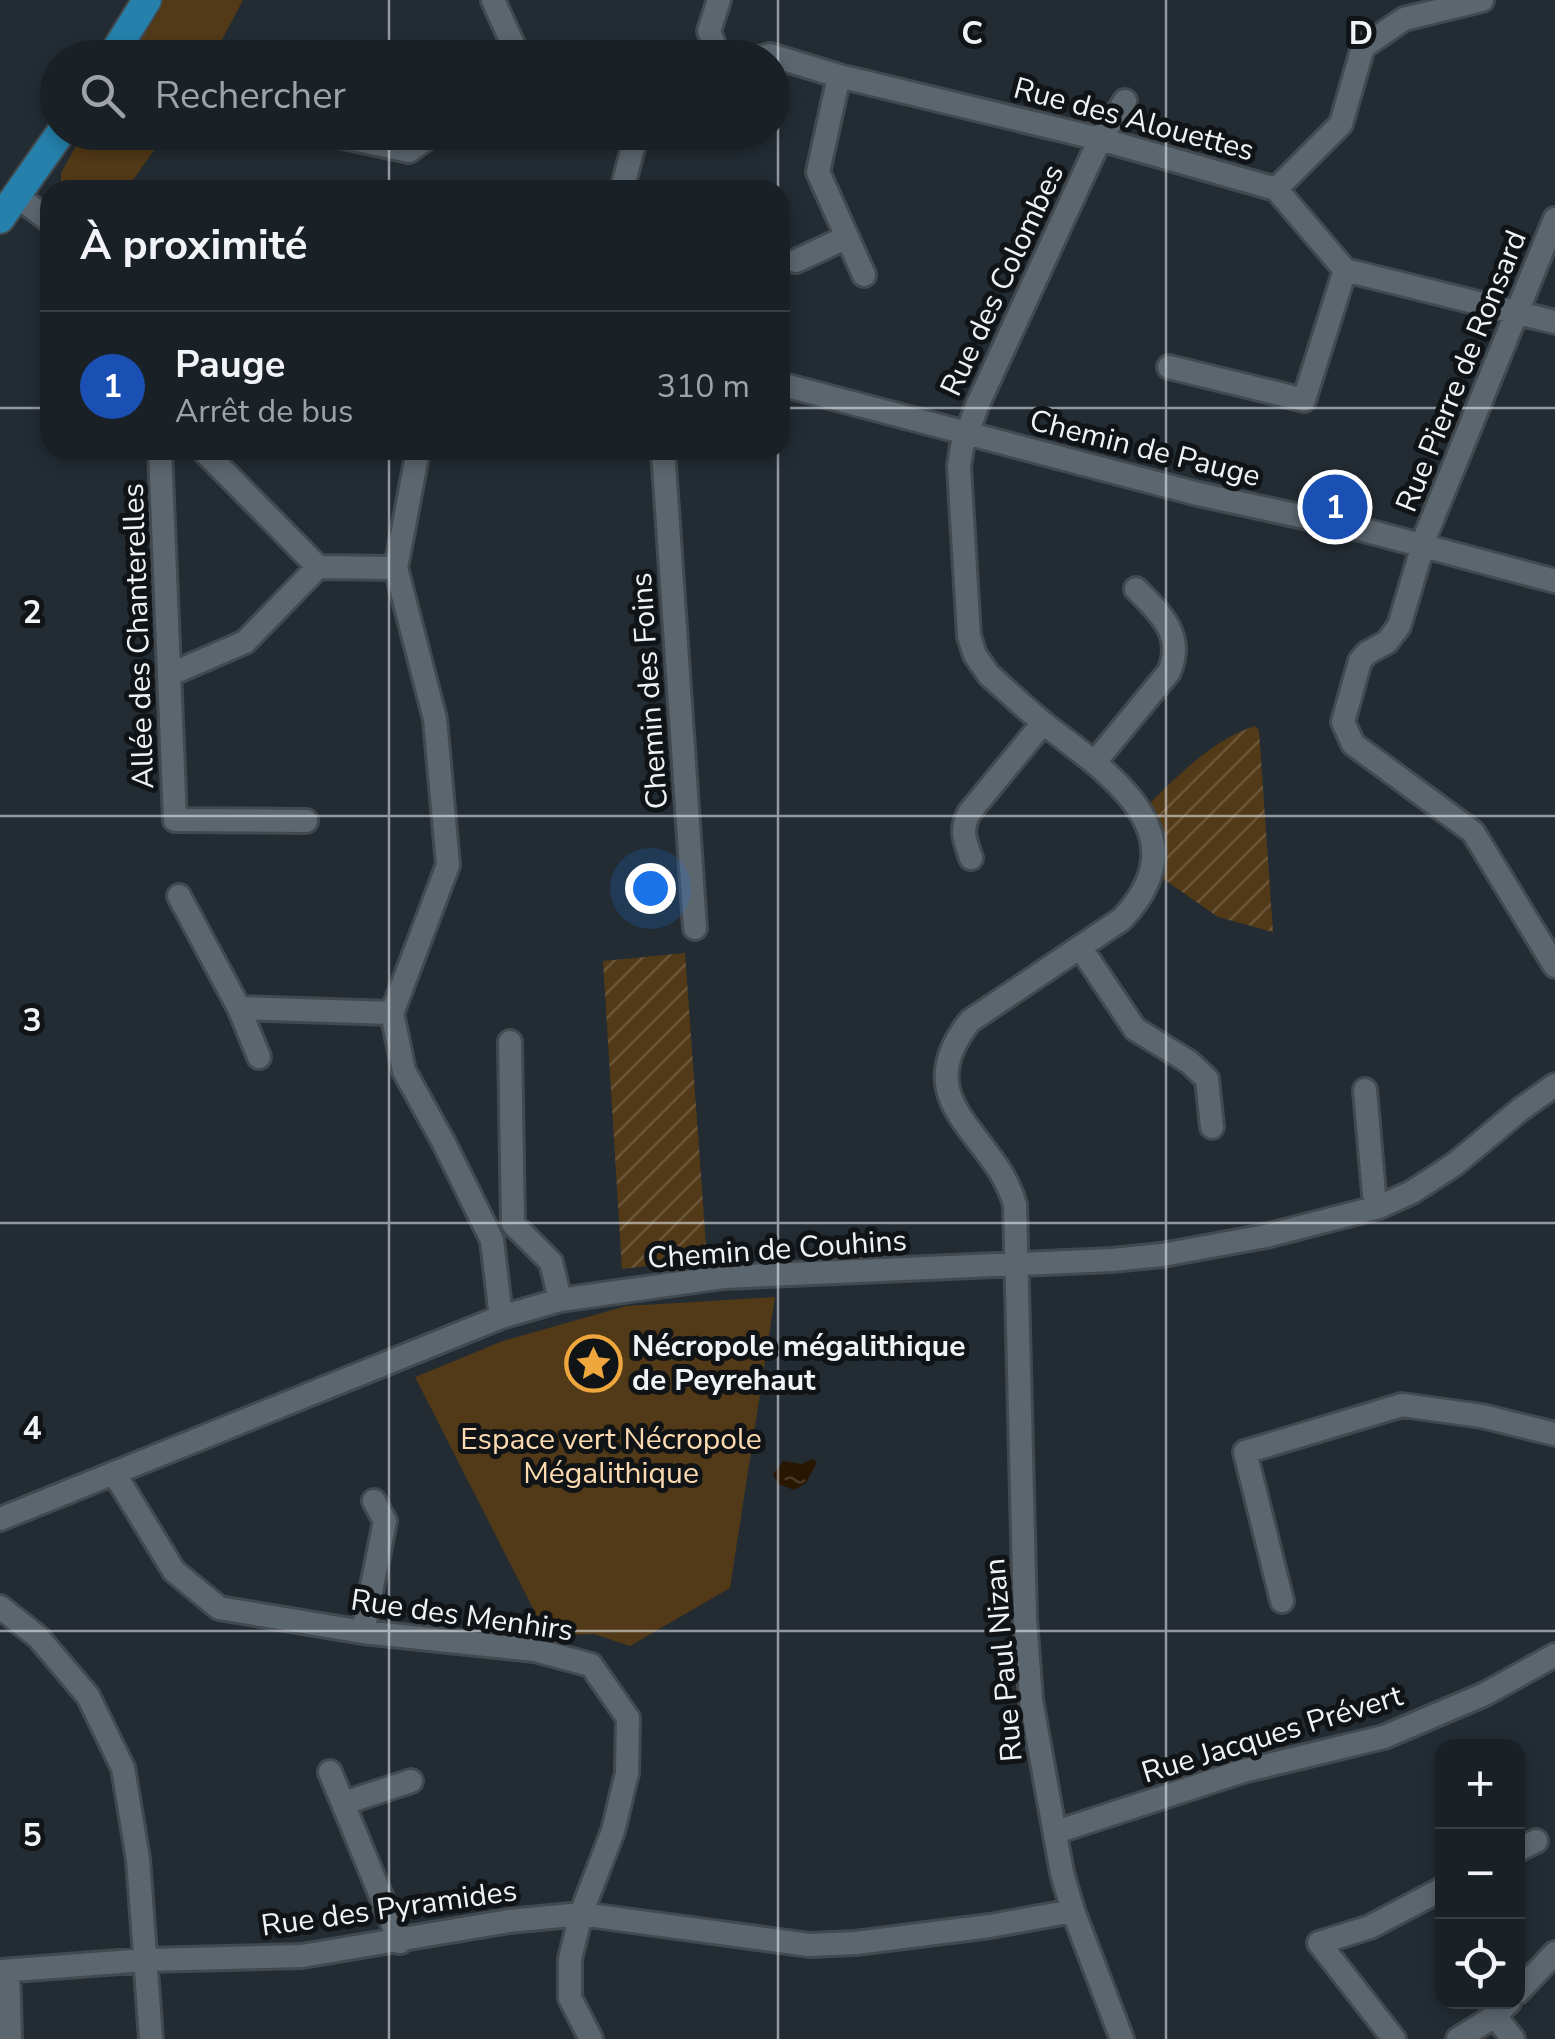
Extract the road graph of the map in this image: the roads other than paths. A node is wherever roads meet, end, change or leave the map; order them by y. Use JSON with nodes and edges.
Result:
{"nodes":[{"id":1,"x":147,"y":0,"type":"edge"},
{"id":2,"x":493,"y":0,"type":"edge"},
{"id":3,"x":719,"y":0,"type":"edge"},
{"id":4,"x":1482,"y":0,"type":"edge"},
{"id":5,"x":122,"y":40,"type":"edge"},
{"id":6,"x":511,"y":40,"type":"edge"},
{"id":7,"x":712,"y":40,"type":"edge"},
{"id":8,"x":790,"y":60,"type":"edge"},
{"id":9,"x":838,"y":76,"type":"junction"},
{"id":10,"x":1126,"y":101,"type":"dead end"},
{"id":11,"x":1100,"y":138,"type":"junction"},
{"id":12,"x":49,"y":150,"type":"edge"},
{"id":13,"x":632,"y":150,"type":"edge"},
{"id":14,"x":625,"y":180,"type":"edge"},
{"id":15,"x":1276,"y":189,"type":"junction"},
{"id":16,"x":9,"y":208,"type":"edge"},
{"id":17,"x":40,"y":218,"type":"edge"},
{"id":18,"x":1555,"y":220,"type":"edge"},
{"id":19,"x":847,"y":237,"type":"junction"},
{"id":20,"x":796,"y":261,"type":"dead end"},
{"id":21,"x":1345,"y":270,"type":"junction"},
{"id":22,"x":864,"y":276,"type":"dead end"},
{"id":23,"x":1518,"y":312,"type":"junction"},
{"id":24,"x":1555,"y":322,"type":"edge"},
{"id":25,"x":1169,"y":367,"type":"dead end"},
{"id":26,"x":790,"y":387,"type":"edge"},
{"id":27,"x":966,"y":434,"type":"junction"},
{"id":28,"x":160,"y":460,"type":"edge"},
{"id":29,"x":219,"y":460,"type":"edge"},
{"id":30,"x":416,"y":460,"type":"edge"},
{"id":31,"x":663,"y":460,"type":"edge"},
{"id":32,"x":1422,"y":545,"type":"junction"},
{"id":33,"x":318,"y":567,"type":"junction"},
{"id":34,"x":396,"y":568,"type":"junction"},
{"id":35,"x":1555,"y":581,"type":"edge"},
{"id":36,"x":1136,"y":589,"type":"dead end"},
{"id":37,"x":171,"y":674,"type":"junction"},
{"id":38,"x":1044,"y":723,"type":"junction"},
{"id":39,"x":1096,"y":762,"type":"junction"},
{"id":40,"x":306,"y":821,"type":"dead end"},
{"id":41,"x":971,"y":858,"type":"dead end"},
{"id":42,"x":179,"y":896,"type":"dead end"},
{"id":43,"x":695,"y":928,"type":"dead end"},
{"id":44,"x":1080,"y":947,"type":"junction"},
{"id":45,"x":1555,"y":966,"type":"edge"},
{"id":46,"x":238,"y":1008,"type":"junction"},
{"id":47,"x":392,"y":1013,"type":"junction"},
{"id":48,"x":510,"y":1042,"type":"dead end"},
{"id":49,"x":260,"y":1058,"type":"dead end"},
{"id":50,"x":1555,"y":1086,"type":"edge"},
{"id":51,"x":1365,"y":1090,"type":"dead end"},
{"id":52,"x":1212,"y":1127,"type":"dead end"},
{"id":53,"x":1378,"y":1206,"type":"junction"},
{"id":54,"x":1018,"y":1264,"type":"junction"},
{"id":55,"x":560,"y":1300,"type":"junction"},
{"id":56,"x":502,"y":1317,"type":"junction"},
{"id":57,"x":1555,"y":1434,"type":"edge"},
{"id":58,"x":114,"y":1474,"type":"junction"},
{"id":59,"x":374,"y":1501,"type":"dead end"},
{"id":60,"x":0,"y":1519,"type":"edge"},
{"id":61,"x":1282,"y":1601,"type":"dead end"},
{"id":62,"x":0,"y":1607,"type":"edge"},
{"id":63,"x":363,"y":1632,"type":"junction"},
{"id":64,"x":1555,"y":1655,"type":"edge"},
{"id":65,"x":330,"y":1772,"type":"dead end"},
{"id":66,"x":412,"y":1781,"type":"dead end"},
{"id":67,"x":344,"y":1803,"type":"junction"},
{"id":68,"x":1056,"y":1832,"type":"junction"},
{"id":69,"x":1435,"y":1893,"type":"edge"},
{"id":70,"x":1073,"y":1911,"type":"junction"},
{"id":71,"x":580,"y":1914,"type":"junction"},
{"id":72,"x":400,"y":1942,"type":"junction"},
{"id":73,"x":1555,"y":1953,"type":"edge"},
{"id":74,"x":146,"y":1960,"type":"junction"},
{"id":75,"x":4,"y":1971,"type":"edge"},
{"id":76,"x":1525,"y":1985,"type":"edge"},
{"id":77,"x":1502,"y":2009,"type":"edge"},
{"id":78,"x":10,"y":2039,"type":"edge"},
{"id":79,"x":152,"y":2039,"type":"edge"},
{"id":80,"x":591,"y":2039,"type":"edge"},
{"id":81,"x":1122,"y":2039,"type":"edge"},
{"id":82,"x":1394,"y":2039,"type":"edge"},
{"id":83,"x":1458,"y":2039,"type":"edge"},
{"id":84,"x":1513,"y":2039,"type":"edge"}],
"edges":[{"from":1,"to":5,"type":"main road"},
{"from":2,"to":6,"type":"street"},
{"from":3,"to":7,"type":"street"},
{"from":4,"to":15,"type":"street"},
{"from":8,"to":9,"type":"street","name":"Rue des Alouettes"},
{"from":9,"to":11,"type":"street","name":"Rue des Alouettes"},
{"from":9,"to":19,"type":"street"},
{"from":10,"to":11,"type":"street","name":"Rue des Colombes"},
{"from":11,"to":15,"type":"street","name":"Rue des Alouettes"},
{"from":11,"to":27,"type":"street","name":"Rue des Colombes"},
{"from":12,"to":16,"type":"main road"},
{"from":13,"to":14,"type":"street"},
{"from":15,"to":21,"type":"street","name":"Rue des Alouettes"},
{"from":16,"to":17,"type":"street"},
{"from":18,"to":23,"type":"street","name":"Rue Pierre de Ronsard"},
{"from":19,"to":20,"type":"street"},
{"from":19,"to":22,"type":"street"},
{"from":21,"to":23,"type":"street"},
{"from":21,"to":25,"type":"street"},
{"from":23,"to":24,"type":"street"},
{"from":23,"to":32,"type":"street","name":"Rue Pierre de Ronsard"},
{"from":26,"to":27,"type":"street","name":"Chemin de Pauge"},
{"from":27,"to":32,"type":"street","name":"Chemin de Pauge"},
{"from":27,"to":38,"type":"street","name":"Rue des Colombes"},
{"from":28,"to":37,"type":"street","name":"Allée des Chanterelles"},
{"from":29,"to":33,"type":"street"},
{"from":30,"to":34,"type":"street"},
{"from":31,"to":43,"type":"street","name":"Chemin des Foins"},
{"from":32,"to":35,"type":"street","name":"Chemin de Pauge"},
{"from":32,"to":45,"type":"street","name":"Rue Pierre de Ronsard"},
{"from":33,"to":34,"type":"street"},
{"from":33,"to":37,"type":"street"},
{"from":34,"to":47,"type":"street"},
{"from":36,"to":39,"type":"street"},
{"from":37,"to":40,"type":"street","name":"Allée des Chanterelles"},
{"from":38,"to":39,"type":"street","name":"Rue des Colombes"},
{"from":38,"to":41,"type":"street"},
{"from":39,"to":44,"type":"street","name":"Rue des Colombes"},
{"from":42,"to":46,"type":"street"},
{"from":44,"to":52,"type":"street"},
{"from":44,"to":54,"type":"street","name":"Rue Paul Nizan"},
{"from":46,"to":47,"type":"street"},
{"from":46,"to":49,"type":"street"},
{"from":47,"to":56,"type":"street"},
{"from":48,"to":55,"type":"street"},
{"from":50,"to":53,"type":"street","name":"Chemin de Couhins"},
{"from":51,"to":53,"type":"street"},
{"from":53,"to":54,"type":"street","name":"Chemin de Couhins"},
{"from":54,"to":55,"type":"street","name":"Chemin de Couhins"},
{"from":54,"to":68,"type":"street","name":"Rue Paul Nizan"},
{"from":55,"to":56,"type":"street","name":"Chemin de Couhins"},
{"from":56,"to":58,"type":"street","name":"Chemin de Couhins"},
{"from":57,"to":61,"type":"street"},
{"from":58,"to":60,"type":"street","name":"Chemin de Couhins"},
{"from":58,"to":63,"type":"street","name":"Rue des Menhirs"},
{"from":59,"to":63,"type":"street"},
{"from":62,"to":74,"type":"street"},
{"from":63,"to":71,"type":"street","name":"Rue des Menhirs"},
{"from":64,"to":68,"type":"street","name":"Rue Jacques Prévert"},
{"from":65,"to":67,"type":"street"},
{"from":66,"to":67,"type":"street"},
{"from":67,"to":72,"type":"street"},
{"from":68,"to":70,"type":"street","name":"Rue Paul Nizan"},
{"from":69,"to":82,"type":"street"},
{"from":70,"to":71,"type":"street","name":"Rue des Pyramides"},
{"from":70,"to":81,"type":"street","name":"Rue Paul Nizan"},
{"from":71,"to":72,"type":"street","name":"Rue des Pyramides"},
{"from":71,"to":80,"type":"street","name":"Rue des Menhirs"},
{"from":72,"to":74,"type":"street","name":"Rue des Pyramides"},
{"from":73,"to":76,"type":"street"},
{"from":74,"to":75,"type":"street","name":"Rue des Pyramides"},
{"from":74,"to":79,"type":"street"},
{"from":75,"to":78,"type":"street"},
{"from":77,"to":83,"type":"street"},
{"from":77,"to":84,"type":"street"}]}
